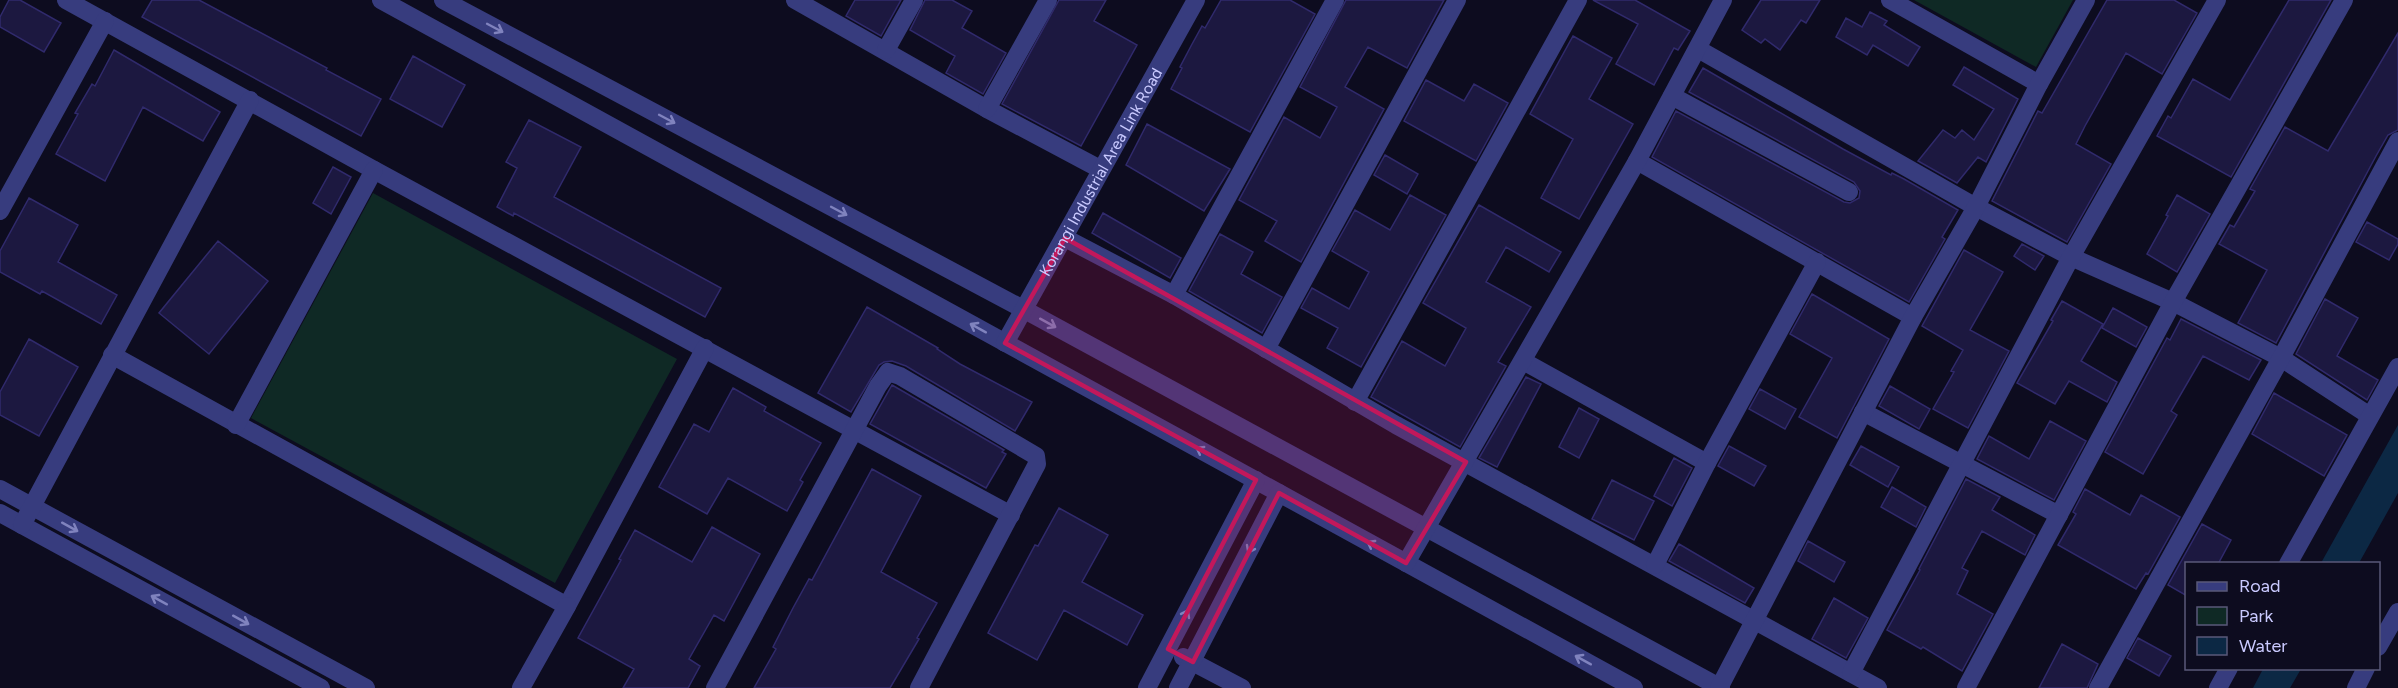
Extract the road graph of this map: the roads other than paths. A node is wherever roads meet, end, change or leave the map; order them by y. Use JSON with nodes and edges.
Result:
{"nodes":[{"id":1,"x":66,"y":0,"type":"edge"},
{"id":2,"x":381,"y":0,"type":"edge"},
{"id":3,"x":443,"y":0,"type":"edge"},
{"id":4,"x":795,"y":0,"type":"edge"},
{"id":5,"x":914,"y":0,"type":"edge"},
{"id":6,"x":1048,"y":0,"type":"edge"},
{"id":7,"x":1196,"y":0,"type":"edge"},
{"id":8,"x":1335,"y":0,"type":"edge"},
{"id":9,"x":1457,"y":0,"type":"edge"},
{"id":10,"x":1578,"y":0,"type":"edge"},
{"id":11,"x":1723,"y":0,"type":"edge"},
{"id":12,"x":1890,"y":0,"type":"edge"},
{"id":13,"x":2086,"y":0,"type":"edge"},
{"id":14,"x":2217,"y":0,"type":"edge"},
{"id":15,"x":2344,"y":0,"type":"edge"},
{"id":16,"x":402,"y":5,"type":"edge"},
{"id":17,"x":105,"y":21,"type":"junction"},
{"id":18,"x":1698,"y":49,"type":"junction"},
{"id":19,"x":886,"y":50,"type":"junction"},
{"id":20,"x":2039,"y":84,"type":"junction"},
{"id":21,"x":1672,"y":96,"type":"junction"},
{"id":22,"x":250,"y":100,"type":"junction"},
{"id":23,"x":987,"y":109,"type":"junction"},
{"id":24,"x":2398,"y":141,"type":"edge"},
{"id":25,"x":1637,"y":161,"type":"junction"},
{"id":26,"x":1100,"y":169,"type":"junction"},
{"id":27,"x":374,"y":170,"type":"junction"},
{"id":28,"x":1849,"y":192,"type":"dead end"},
{"id":29,"x":1976,"y":207,"type":"junction"},
{"id":30,"x":0,"y":212,"type":"edge"},
{"id":31,"x":1065,"y":238,"type":"junction"},
{"id":32,"x":2071,"y":257,"type":"junction"},
{"id":33,"x":1817,"y":262,"type":"junction"},
{"id":34,"x":1174,"y":295,"type":"junction"},
{"id":35,"x":2173,"y":302,"type":"junction"},
{"id":36,"x":1023,"y":309,"type":"junction"},
{"id":37,"x":1913,"y":317,"type":"junction"},
{"id":38,"x":1005,"y":343,"type":"junction"},
{"id":39,"x":705,"y":348,"type":"junction"},
{"id":40,"x":1266,"y":349,"type":"junction"},
{"id":41,"x":112,"y":355,"type":"junction"},
{"id":42,"x":2282,"y":358,"type":"junction"},
{"id":43,"x":1523,"y":361,"type":"junction"},
{"id":44,"x":2398,"y":367,"type":"edge"},
{"id":45,"x":1355,"y":402,"type":"junction"},
{"id":46,"x":1863,"y":412,"type":"junction"},
{"id":47,"x":2370,"y":416,"type":"junction"},
{"id":48,"x":236,"y":425,"type":"junction"},
{"id":49,"x":855,"y":430,"type":"junction"},
{"id":50,"x":1466,"y":462,"type":"junction"},
{"id":51,"x":1707,"y":463,"type":"junction"},
{"id":52,"x":1961,"y":464,"type":"junction"},
{"id":53,"x":1256,"y":480,"type":"junction"},
{"id":54,"x":0,"y":489,"type":"edge"},
{"id":55,"x":1279,"y":493,"type":"junction"},
{"id":56,"x":32,"y":506,"type":"junction"},
{"id":57,"x":0,"y":513,"type":"edge"},
{"id":58,"x":1011,"y":515,"type":"junction"},
{"id":59,"x":2059,"y":515,"type":"junction"},
{"id":60,"x":22,"y":525,"type":"junction"},
{"id":61,"x":1427,"y":529,"type":"junction"},
{"id":62,"x":2289,"y":562,"type":"edge"},
{"id":63,"x":1406,"y":563,"type":"junction"},
{"id":64,"x":1655,"y":566,"type":"junction"},
{"id":65,"x":567,"y":606,"type":"junction"},
{"id":66,"x":2398,"y":612,"type":"edge"},
{"id":67,"x":1755,"y":621,"type":"junction"},
{"id":68,"x":2380,"y":645,"type":"edge"},
{"id":69,"x":1168,"y":649,"type":"junction"},
{"id":70,"x":1192,"y":662,"type":"junction"},
{"id":71,"x":323,"y":665,"type":"junction"},
{"id":72,"x":2228,"y":670,"type":"edge"},
{"id":73,"x":2365,"y":670,"type":"edge"},
{"id":74,"x":1851,"y":673,"type":"junction"},
{"id":75,"x":339,"y":681,"type":"edge"},
{"id":76,"x":315,"y":687,"type":"edge"},
{"id":77,"x":366,"y":688,"type":"edge"},
{"id":78,"x":521,"y":688,"type":"edge"},
{"id":79,"x":715,"y":688,"type":"edge"},
{"id":80,"x":919,"y":688,"type":"edge"},
{"id":81,"x":1147,"y":688,"type":"edge"},
{"id":82,"x":1178,"y":688,"type":"edge"},
{"id":83,"x":1242,"y":688,"type":"edge"},
{"id":84,"x":1634,"y":688,"type":"edge"},
{"id":85,"x":1720,"y":688,"type":"edge"},
{"id":86,"x":1878,"y":688,"type":"edge"},
{"id":87,"x":1966,"y":688,"type":"edge"},
{"id":88,"x":2098,"y":688,"type":"edge"},
{"id":89,"x":2218,"y":688,"type":"edge"},
{"id":90,"x":2356,"y":688,"type":"edge"}],
"edges":[{"from":1,"to":17,"type":"street"},
{"from":2,"to":16,"type":"street"},
{"from":3,"to":36,"type":"street","one_way":true},
{"from":4,"to":19,"type":"street"},
{"from":5,"to":19,"type":"street"},
{"from":6,"to":23,"type":"street"},
{"from":7,"to":26,"type":"street","name":"Korangi Industrial Area Link Road"},
{"from":8,"to":34,"type":"street"},
{"from":9,"to":40,"type":"street"},
{"from":10,"to":45,"type":"street"},
{"from":11,"to":18,"type":"street"},
{"from":12,"to":20,"type":"street"},
{"from":13,"to":20,"type":"street"},
{"from":14,"to":32,"type":"street"},
{"from":15,"to":35,"type":"street"},
{"from":38,"to":16,"type":"street","one_way":true},
{"from":17,"to":22,"type":"street"},
{"from":17,"to":30,"type":"street"},
{"from":18,"to":21,"type":"street"},
{"from":18,"to":29,"type":"street"},
{"from":19,"to":23,"type":"street"},
{"from":20,"to":29,"type":"street"},
{"from":21,"to":25,"type":"street"},
{"from":21,"to":28,"type":"street"},
{"from":22,"to":27,"type":"street"},
{"from":22,"to":41,"type":"street"},
{"from":23,"to":26,"type":"street"},
{"from":24,"to":42,"type":"street"},
{"from":25,"to":33,"type":"street"},
{"from":25,"to":43,"type":"street"},
{"from":26,"to":31,"type":"street","name":"Korangi Industrial Area Link Road"},
{"from":27,"to":39,"type":"street"},
{"from":27,"to":48,"type":"street"},
{"from":29,"to":32,"type":"street"},
{"from":29,"to":37,"type":"street"},
{"from":31,"to":34,"type":"street"},
{"from":31,"to":36,"type":"street","name":"Korangi Industrial Area Link Road"},
{"from":32,"to":35,"type":"street"},
{"from":32,"to":52,"type":"street"},
{"from":33,"to":37,"type":"street"},
{"from":33,"to":51,"type":"street"},
{"from":34,"to":40,"type":"street"},
{"from":35,"to":42,"type":"street"},
{"from":35,"to":59,"type":"street"},
{"from":36,"to":38,"type":"street","name":"Korangi Industrial Area Link Road"},
{"from":36,"to":61,"type":"street","one_way":true},
{"from":37,"to":46,"type":"street"},
{"from":53,"to":38,"type":"street","one_way":true},
{"from":39,"to":49,"type":"street"},
{"from":39,"to":65,"type":"street"},
{"from":40,"to":45,"type":"street"},
{"from":41,"to":48,"type":"street"},
{"from":41,"to":56,"type":"street"},
{"from":42,"to":47,"type":"street"},
{"from":42,"to":88,"type":"street"},
{"from":43,"to":50,"type":"street"},
{"from":43,"to":51,"type":"street"},
{"from":44,"to":47,"type":"street"},
{"from":45,"to":50,"type":"street"},
{"from":46,"to":52,"type":"street"},
{"from":46,"to":67,"type":"street"},
{"from":47,"to":62,"type":"street"},
{"from":48,"to":65,"type":"street"},
{"from":49,"to":58,"type":"street"},
{"from":49,"to":58,"type":"street"},
{"from":49,"to":79,"type":"street"},
{"from":50,"to":61,"type":"street"},
{"from":50,"to":64,"type":"street"},
{"from":51,"to":64,"type":"street"},
{"from":52,"to":59,"type":"street"},
{"from":52,"to":74,"type":"street"},
{"from":53,"to":55,"type":"street"},
{"from":69,"to":53,"type":"street","one_way":true},
{"from":54,"to":56,"type":"street"},
{"from":63,"to":55,"type":"street","one_way":true},
{"from":55,"to":70,"type":"street","one_way":true},
{"from":56,"to":60,"type":"street"},
{"from":56,"to":71,"type":"street","one_way":true},
{"from":57,"to":60,"type":"street"},
{"from":58,"to":80,"type":"street"},
{"from":59,"to":87,"type":"street"},
{"from":76,"to":60,"type":"street","one_way":true},
{"from":61,"to":63,"type":"street"},
{"from":61,"to":85,"type":"street"},
{"from":84,"to":63,"type":"street","one_way":true},
{"from":64,"to":67,"type":"street"},
{"from":65,"to":78,"type":"street"},
{"from":66,"to":68,"type":"street"},
{"from":67,"to":74,"type":"street"},
{"from":67,"to":85,"type":"street"},
{"from":69,"to":70,"type":"street"},
{"from":69,"to":81,"type":"street"},
{"from":70,"to":82,"type":"street"},
{"from":70,"to":83,"type":"street"},
{"from":71,"to":75,"type":"street"},
{"from":71,"to":76,"type":"street"},
{"from":72,"to":89,"type":"street"},
{"from":73,"to":90,"type":"street"},
{"from":74,"to":86,"type":"street"},
{"from":75,"to":77,"type":"street"}]}
